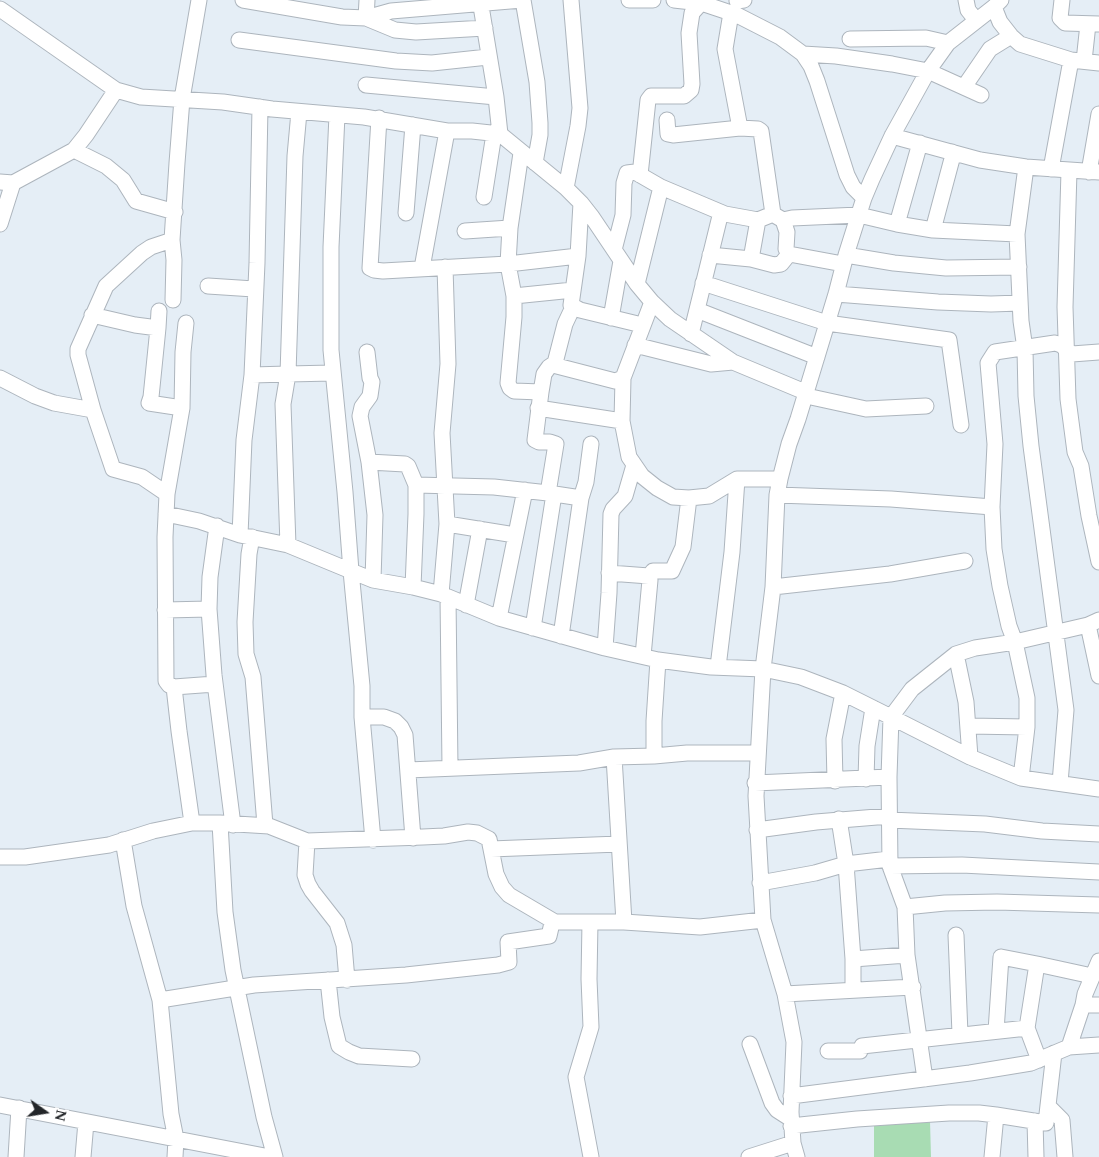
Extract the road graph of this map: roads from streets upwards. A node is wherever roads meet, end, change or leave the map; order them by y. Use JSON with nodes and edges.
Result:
{"nodes":[{"id":1,"x":199,"y":0,"type":"edge"},
{"id":2,"x":242,"y":0,"type":"edge"},
{"id":3,"x":367,"y":0,"type":"edge"},
{"id":4,"x":523,"y":0,"type":"edge"},
{"id":5,"x":571,"y":0,"type":"edge"},
{"id":6,"x":629,"y":0,"type":"edge"},
{"id":7,"x":647,"y":0,"type":"edge"},
{"id":8,"x":674,"y":0,"type":"edge"},
{"id":9,"x":744,"y":0,"type":"edge"},
{"id":10,"x":966,"y":0,"type":"edge"},
{"id":11,"x":1062,"y":0,"type":"edge"},
{"id":12,"x":701,"y":1,"type":"edge"},
{"id":13,"x":480,"y":2,"type":"edge"},
{"id":14,"x":998,"y":4,"type":"edge"},
{"id":15,"x":736,"y":7,"type":"edge"},
{"id":16,"x":2,"y":15,"type":"edge"},
{"id":17,"x":366,"y":18,"type":"junction"},
{"id":18,"x":976,"y":20,"type":"junction"},
{"id":19,"x":1094,"y":24,"type":"edge"},
{"id":20,"x":485,"y":28,"type":"junction"},
{"id":21,"x":1011,"y":36,"type":"junction"},
{"id":22,"x":850,"y":39,"type":"dead end"},
{"id":23,"x":240,"y":40,"type":"dead end"},
{"id":24,"x":948,"y":43,"type":"junction"},
{"id":25,"x":803,"y":54,"type":"junction"},
{"id":26,"x":488,"y":57,"type":"junction"},
{"id":27,"x":1077,"y":60,"type":"junction"},
{"id":28,"x":1099,"y":63,"type":"edge"},
{"id":29,"x":928,"y":71,"type":"junction"},
{"id":30,"x":366,"y":85,"type":"dead end"},
{"id":31,"x":964,"y":87,"type":"junction"},
{"id":32,"x":116,"y":90,"type":"junction"},
{"id":33,"x":981,"y":95,"type":"dead end"},
{"id":34,"x":496,"y":97,"type":"junction"},
{"id":35,"x":182,"y":99,"type":"junction"},
{"id":36,"x":260,"y":107,"type":"junction"},
{"id":37,"x":299,"y":112,"type":"junction"},
{"id":38,"x":1099,"y":114,"type":"edge"},
{"id":39,"x":337,"y":115,"type":"junction"},
{"id":40,"x":379,"y":118,"type":"junction"},
{"id":41,"x":667,"y":120,"type":"dead end"},
{"id":42,"x":413,"y":125,"type":"junction"},
{"id":43,"x":740,"y":128,"type":"junction"},
{"id":44,"x":446,"y":131,"type":"junction"},
{"id":45,"x":497,"y":134,"type":"junction"},
{"id":46,"x":892,"y":136,"type":"junction"},
{"id":47,"x":920,"y":143,"type":"junction"},
{"id":48,"x":1096,"y":144,"type":"edge"},
{"id":49,"x":74,"y":150,"type":"junction"},
{"id":50,"x":952,"y":152,"type":"junction"},
{"id":51,"x":521,"y":153,"type":"junction"},
{"id":52,"x":535,"y":164,"type":"junction"},
{"id":53,"x":1026,"y":167,"type":"junction"},
{"id":54,"x":1051,"y":169,"type":"junction"},
{"id":55,"x":1069,"y":171,"type":"junction"},
{"id":56,"x":1094,"y":172,"type":"edge"},
{"id":57,"x":640,"y":175,"type":"junction"},
{"id":58,"x":6,"y":182,"type":"edge"},
{"id":59,"x":661,"y":187,"type":"junction"},
{"id":60,"x":566,"y":188,"type":"junction"},
{"id":61,"x":484,"y":196,"type":"dead end"},
{"id":62,"x":864,"y":198,"type":"junction"},
{"id":63,"x":581,"y":203,"type":"junction"},
{"id":64,"x":175,"y":212,"type":"junction"},
{"id":65,"x":406,"y":213,"type":"dead end"},
{"id":66,"x":725,"y":214,"type":"junction"},
{"id":67,"x":859,"y":215,"type":"junction"},
{"id":68,"x":778,"y":217,"type":"junction"},
{"id":69,"x":758,"y":220,"type":"junction"},
{"id":70,"x":0,"y":224,"type":"edge"},
{"id":71,"x":897,"y":224,"type":"junction"},
{"id":72,"x":510,"y":228,"type":"junction"},
{"id":73,"x":933,"y":230,"type":"junction"},
{"id":74,"x":465,"y":231,"type":"dead end"},
{"id":75,"x":1017,"y":234,"type":"junction"},
{"id":76,"x":172,"y":240,"type":"junction"},
{"id":77,"x":789,"y":254,"type":"junction"},
{"id":78,"x":618,"y":255,"type":"junction"},
{"id":79,"x":710,"y":255,"type":"junction"},
{"id":80,"x":578,"y":256,"type":"junction"},
{"id":81,"x":751,"y":259,"type":"junction"},
{"id":82,"x":844,"y":259,"type":"junction"},
{"id":83,"x":508,"y":264,"type":"junction"},
{"id":84,"x":445,"y":267,"type":"junction"},
{"id":85,"x":1020,"y":267,"type":"junction"},
{"id":86,"x":422,"y":268,"type":"junction"},
{"id":87,"x":703,"y":283,"type":"junction"},
{"id":88,"x":637,"y":284,"type":"junction"},
{"id":89,"x":208,"y":286,"type":"dead end"},
{"id":90,"x":254,"y":288,"type":"junction"},
{"id":91,"x":573,"y":290,"type":"junction"},
{"id":92,"x":836,"y":294,"type":"junction"},
{"id":93,"x":514,"y":296,"type":"junction"},
{"id":94,"x":173,"y":300,"type":"dead end"},
{"id":95,"x":652,"y":302,"type":"junction"},
{"id":96,"x":1020,"y":303,"type":"junction"},
{"id":97,"x":573,"y":307,"type":"junction"},
{"id":98,"x":697,"y":310,"type":"junction"},
{"id":99,"x":159,"y":311,"type":"dead end"},
{"id":100,"x":92,"y":315,"type":"junction"},
{"id":101,"x":611,"y":318,"type":"junction"},
{"id":102,"x":827,"y":322,"type":"junction"},
{"id":103,"x":186,"y":323,"type":"dead end"},
{"id":104,"x":642,"y":326,"type":"junction"},
{"id":105,"x":158,"y":328,"type":"junction"},
{"id":106,"x":692,"y":334,"type":"junction"},
{"id":107,"x":635,"y":345,"type":"junction"},
{"id":108,"x":1025,"y":349,"type":"junction"},
{"id":109,"x":1065,"y":349,"type":"junction"},
{"id":110,"x":367,"y":352,"type":"dead end"},
{"id":111,"x":1099,"y":352,"type":"edge"},
{"id":112,"x":817,"y":357,"type":"junction"},
{"id":113,"x":733,"y":362,"type":"junction"},
{"id":114,"x":553,"y":365,"type":"junction"},
{"id":115,"x":332,"y":373,"type":"junction"},
{"id":116,"x":288,"y":374,"type":"junction"},
{"id":117,"x":252,"y":375,"type":"junction"},
{"id":118,"x":0,"y":378,"type":"edge"},
{"id":119,"x":623,"y":378,"type":"junction"},
{"id":120,"x":541,"y":392,"type":"junction"},
{"id":121,"x":805,"y":392,"type":"junction"},
{"id":122,"x":926,"y":406,"type":"dead end"},
{"id":123,"x":182,"y":408,"type":"junction"},
{"id":124,"x":538,"y":408,"type":"junction"},
{"id":125,"x":93,"y":410,"type":"junction"},
{"id":126,"x":622,"y":421,"type":"junction"},
{"id":127,"x":961,"y":425,"type":"dead end"},
{"id":128,"x":591,"y":444,"type":"dead end"},
{"id":129,"x":369,"y":462,"type":"junction"},
{"id":130,"x":634,"y":465,"type":"junction"},
{"id":131,"x":737,"y":478,"type":"junction"},
{"id":132,"x":780,"y":479,"type":"junction"},
{"id":133,"x":416,"y":485,"type":"junction"},
{"id":134,"x":445,"y":485,"type":"junction"},
{"id":135,"x":525,"y":490,"type":"junction"},
{"id":136,"x":551,"y":493,"type":"junction"},
{"id":137,"x":167,"y":494,"type":"junction"},
{"id":138,"x":777,"y":495,"type":"junction"},
{"id":139,"x":581,"y":498,"type":"junction"},
{"id":140,"x":689,"y":498,"type":"junction"},
{"id":141,"x":992,"y":507,"type":"junction"},
{"id":142,"x":166,"y":514,"type":"junction"},
{"id":143,"x":447,"y":524,"type":"junction"},
{"id":144,"x":217,"y":526,"type":"junction"},
{"id":145,"x":480,"y":529,"type":"junction"},
{"id":146,"x":515,"y":535,"type":"junction"},
{"id":147,"x":246,"y":536,"type":"junction"},
{"id":148,"x":288,"y":545,"type":"junction"},
{"id":149,"x":965,"y":561,"type":"dead end"},
{"id":150,"x":1099,"y":562,"type":"edge"},
{"id":151,"x":351,"y":571,"type":"junction"},
{"id":152,"x":609,"y":573,"type":"junction"},
{"id":153,"x":649,"y":576,"type":"junction"},
{"id":154,"x":373,"y":580,"type":"junction"},
{"id":155,"x":413,"y":587,"type":"junction"},
{"id":156,"x":773,"y":587,"type":"junction"},
{"id":157,"x":444,"y":595,"type":"junction"},
{"id":158,"x":466,"y":605,"type":"junction"},
{"id":159,"x":209,"y":609,"type":"junction"},
{"id":160,"x":165,"y":610,"type":"junction"},
{"id":161,"x":499,"y":618,"type":"junction"},
{"id":162,"x":1094,"y":622,"type":"edge"},
{"id":163,"x":533,"y":628,"type":"junction"},
{"id":164,"x":1055,"y":632,"type":"junction"},
{"id":165,"x":561,"y":636,"type":"junction"},
{"id":166,"x":1015,"y":642,"type":"junction"},
{"id":167,"x":605,"y":648,"type":"junction"},
{"id":168,"x":956,"y":654,"type":"junction"},
{"id":169,"x":643,"y":656,"type":"junction"},
{"id":170,"x":658,"y":660,"type":"junction"},
{"id":171,"x":718,"y":667,"type":"junction"},
{"id":172,"x":763,"y":669,"type":"junction"},
{"id":173,"x":1099,"y":676,"type":"edge"},
{"id":174,"x":215,"y":684,"type":"junction"},
{"id":175,"x":174,"y":687,"type":"junction"},
{"id":176,"x":843,"y":693,"type":"junction"},
{"id":177,"x":873,"y":708,"type":"junction"},
{"id":178,"x":362,"y":717,"type":"junction"},
{"id":179,"x":891,"y":717,"type":"junction"},
{"id":180,"x":969,"y":726,"type":"junction"},
{"id":181,"x":1027,"y":728,"type":"junction"},
{"id":182,"x":757,"y":754,"type":"junction"},
{"id":183,"x":654,"y":756,"type":"junction"},
{"id":184,"x":614,"y":757,"type":"junction"},
{"id":185,"x":970,"y":757,"type":"junction"},
{"id":186,"x":450,"y":768,"type":"junction"},
{"id":187,"x":408,"y":770,"type":"junction"},
{"id":188,"x":889,"y":777,"type":"junction"},
{"id":189,"x":1021,"y":778,"type":"junction"},
{"id":190,"x":866,"y":779,"type":"junction"},
{"id":191,"x":834,"y":781,"type":"junction"},
{"id":192,"x":756,"y":783,"type":"junction"},
{"id":193,"x":1060,"y":783,"type":"junction"},
{"id":194,"x":1099,"y":789,"type":"edge"},
{"id":195,"x":889,"y":818,"type":"junction"},
{"id":196,"x":840,"y":819,"type":"junction"},
{"id":197,"x":192,"y":823,"type":"junction"},
{"id":198,"x":227,"y":824,"type":"junction"},
{"id":199,"x":266,"y":826,"type":"junction"},
{"id":200,"x":757,"y":830,"type":"junction"},
{"id":201,"x":1099,"y":834,"type":"edge"},
{"id":202,"x":414,"y":838,"type":"junction"},
{"id":203,"x":123,"y":840,"type":"junction"},
{"id":204,"x":373,"y":840,"type":"junction"},
{"id":205,"x":307,"y":841,"type":"junction"},
{"id":206,"x":619,"y":844,"type":"junction"},
{"id":207,"x":491,"y":849,"type":"junction"},
{"id":208,"x":0,"y":857,"type":"edge"},
{"id":209,"x":889,"y":863,"type":"junction"},
{"id":210,"x":846,"y":864,"type":"junction"},
{"id":211,"x":1099,"y":872,"type":"edge"},
{"id":212,"x":760,"y":883,"type":"junction"},
{"id":213,"x":1099,"y":905,"type":"edge"},
{"id":214,"x":905,"y":906,"type":"junction"},
{"id":215,"x":763,"y":920,"type":"junction"},
{"id":216,"x":555,"y":922,"type":"junction"},
{"id":217,"x":590,"y":922,"type":"junction"},
{"id":218,"x":624,"y":922,"type":"junction"},
{"id":219,"x":956,"y":935,"type":"dead end"},
{"id":220,"x":907,"y":955,"type":"junction"},
{"id":221,"x":853,"y":959,"type":"junction"},
{"id":222,"x":1037,"y":964,"type":"junction"},
{"id":223,"x":1096,"y":968,"type":"edge"},
{"id":224,"x":328,"y":980,"type":"junction"},
{"id":225,"x":347,"y":980,"type":"junction"},
{"id":226,"x":238,"y":987,"type":"junction"},
{"id":227,"x":913,"y":987,"type":"junction"},
{"id":228,"x":853,"y":990,"type":"junction"},
{"id":229,"x":785,"y":994,"type":"junction"},
{"id":230,"x":160,"y":1000,"type":"junction"},
{"id":231,"x":1083,"y":1005,"type":"junction"},
{"id":232,"x":1099,"y":1005,"type":"edge"},
{"id":233,"x":1026,"y":1028,"type":"junction"},
{"id":234,"x":996,"y":1031,"type":"junction"},
{"id":235,"x":960,"y":1034,"type":"junction"},
{"id":236,"x":920,"y":1038,"type":"junction"},
{"id":237,"x":750,"y":1044,"type":"dead end"},
{"id":238,"x":1099,"y":1045,"type":"edge"},
{"id":239,"x":1069,"y":1047,"type":"junction"},
{"id":240,"x":828,"y":1051,"type":"dead end"},
{"id":241,"x":1054,"y":1053,"type":"junction"},
{"id":242,"x":412,"y":1058,"type":"dead end"},
{"id":243,"x":1039,"y":1060,"type":"junction"},
{"id":244,"x":925,"y":1079,"type":"junction"},
{"id":245,"x":791,"y":1096,"type":"junction"},
{"id":246,"x":0,"y":1104,"type":"edge"},
{"id":247,"x":1048,"y":1106,"type":"junction"},
{"id":248,"x":20,"y":1108,"type":"junction"},
{"id":249,"x":996,"y":1115,"type":"junction"},
{"id":250,"x":1035,"y":1121,"type":"junction"},
{"id":251,"x":86,"y":1122,"type":"junction"},
{"id":252,"x":791,"y":1122,"type":"junction"},
{"id":253,"x":176,"y":1139,"type":"junction"},
{"id":254,"x":795,"y":1150,"type":"edge"},
{"id":255,"x":211,"y":1151,"type":"edge"},
{"id":256,"x":16,"y":1157,"type":"edge"},
{"id":257,"x":83,"y":1157,"type":"edge"},
{"id":258,"x":175,"y":1157,"type":"edge"},
{"id":259,"x":270,"y":1157,"type":"edge"},
{"id":260,"x":275,"y":1157,"type":"edge"},
{"id":261,"x":591,"y":1157,"type":"edge"},
{"id":262,"x":749,"y":1157,"type":"edge"},
{"id":263,"x":992,"y":1157,"type":"edge"},
{"id":264,"x":1036,"y":1157,"type":"edge"},
{"id":265,"x":1066,"y":1157,"type":"edge"}],
"edges":[{"from":1,"to":35,"type":"street"},
{"from":2,"to":17,"type":"street"},
{"from":3,"to":17,"type":"street"},
{"from":4,"to":13,"type":"street"},
{"from":4,"to":52,"type":"street"},
{"from":5,"to":60,"type":"street"},
{"from":6,"to":7,"type":"street"},
{"from":8,"to":12,"type":"street"},
{"from":9,"to":15,"type":"street"},
{"from":10,"to":18,"type":"street"},
{"from":11,"to":19,"type":"street"},
{"from":12,"to":15,"type":"street"},
{"from":12,"to":57,"type":"street"},
{"from":13,"to":17,"type":"street"},
{"from":13,"to":20,"type":"street"},
{"from":14,"to":18,"type":"street"},
{"from":14,"to":21,"type":"street"},
{"from":15,"to":25,"type":"street"},
{"from":15,"to":43,"type":"street"},
{"from":16,"to":32,"type":"street"},
{"from":17,"to":20,"type":"street"},
{"from":18,"to":24,"type":"street"},
{"from":19,"to":27,"type":"street"},
{"from":20,"to":26,"type":"street"},
{"from":21,"to":27,"type":"street"},
{"from":21,"to":31,"type":"street"},
{"from":22,"to":24,"type":"street"},
{"from":23,"to":26,"type":"street"},
{"from":24,"to":29,"type":"street"},
{"from":25,"to":29,"type":"street"},
{"from":25,"to":62,"type":"street"},
{"from":26,"to":34,"type":"street"},
{"from":27,"to":28,"type":"street"},
{"from":27,"to":54,"type":"street"},
{"from":29,"to":31,"type":"street"},
{"from":29,"to":46,"type":"street"},
{"from":30,"to":34,"type":"street"},
{"from":31,"to":33,"type":"street"},
{"from":32,"to":35,"type":"street"},
{"from":32,"to":49,"type":"street"},
{"from":34,"to":45,"type":"street"},
{"from":35,"to":36,"type":"street"},
{"from":35,"to":64,"type":"street"},
{"from":36,"to":37,"type":"street"},
{"from":36,"to":90,"type":"street"},
{"from":37,"to":39,"type":"street"},
{"from":37,"to":116,"type":"street"},
{"from":38,"to":48,"type":"street"},
{"from":39,"to":40,"type":"street"},
{"from":39,"to":115,"type":"street"},
{"from":40,"to":42,"type":"street"},
{"from":40,"to":86,"type":"street"},
{"from":41,"to":43,"type":"street"},
{"from":42,"to":44,"type":"street"},
{"from":42,"to":65,"type":"street"},
{"from":43,"to":68,"type":"street"},
{"from":44,"to":45,"type":"street"},
{"from":44,"to":86,"type":"street"},
{"from":45,"to":51,"type":"street"},
{"from":45,"to":61,"type":"street"},
{"from":46,"to":47,"type":"street"},
{"from":46,"to":62,"type":"street"},
{"from":47,"to":50,"type":"street"},
{"from":47,"to":71,"type":"street"},
{"from":48,"to":56,"type":"street"},
{"from":49,"to":58,"type":"street"},
{"from":49,"to":64,"type":"street"},
{"from":50,"to":53,"type":"street"},
{"from":50,"to":73,"type":"street"},
{"from":51,"to":52,"type":"street"},
{"from":51,"to":72,"type":"street"},
{"from":52,"to":60,"type":"street"},
{"from":53,"to":54,"type":"street"},
{"from":53,"to":75,"type":"street"},
{"from":54,"to":55,"type":"street"},
{"from":55,"to":56,"type":"street"},
{"from":55,"to":109,"type":"street"},
{"from":57,"to":59,"type":"street"},
{"from":57,"to":78,"type":"street"},
{"from":58,"to":70,"type":"street"},
{"from":59,"to":66,"type":"street"},
{"from":59,"to":88,"type":"street"},
{"from":60,"to":63,"type":"street"},
{"from":62,"to":67,"type":"street"},
{"from":63,"to":78,"type":"street"},
{"from":63,"to":80,"type":"street"},
{"from":64,"to":76,"type":"street"},
{"from":66,"to":69,"type":"street"},
{"from":66,"to":79,"type":"street"},
{"from":67,"to":68,"type":"street"},
{"from":67,"to":71,"type":"street"},
{"from":67,"to":82,"type":"street"},
{"from":68,"to":69,"type":"street"},
{"from":68,"to":77,"type":"street"},
{"from":69,"to":81,"type":"street"},
{"from":71,"to":73,"type":"street"},
{"from":72,"to":74,"type":"street"},
{"from":72,"to":83,"type":"street"},
{"from":73,"to":75,"type":"street"},
{"from":75,"to":85,"type":"street"},
{"from":76,"to":94,"type":"street"},
{"from":76,"to":100,"type":"street"},
{"from":77,"to":81,"type":"street"},
{"from":77,"to":82,"type":"street"},
{"from":78,"to":88,"type":"street"},
{"from":78,"to":101,"type":"street"},
{"from":79,"to":81,"type":"street"},
{"from":79,"to":87,"type":"street"},
{"from":80,"to":83,"type":"street"},
{"from":80,"to":91,"type":"street"},
{"from":82,"to":85,"type":"street"},
{"from":82,"to":92,"type":"street"},
{"from":83,"to":84,"type":"street"},
{"from":83,"to":93,"type":"street"},
{"from":84,"to":86,"type":"street"},
{"from":84,"to":134,"type":"street"},
{"from":85,"to":96,"type":"street"},
{"from":87,"to":98,"type":"street"},
{"from":87,"to":102,"type":"street"},
{"from":88,"to":95,"type":"street"},
{"from":89,"to":90,"type":"street"},
{"from":90,"to":117,"type":"street"},
{"from":91,"to":93,"type":"street"},
{"from":91,"to":97,"type":"street"},
{"from":92,"to":96,"type":"street"},
{"from":92,"to":102,"type":"street"},
{"from":93,"to":120,"type":"street"},
{"from":95,"to":104,"type":"street"},
{"from":95,"to":106,"type":"street"},
{"from":96,"to":108,"type":"street"},
{"from":97,"to":101,"type":"street"},
{"from":97,"to":114,"type":"street"},
{"from":98,"to":106,"type":"street"},
{"from":98,"to":112,"type":"street"},
{"from":99,"to":105,"type":"street"},
{"from":100,"to":105,"type":"street"},
{"from":100,"to":125,"type":"street"},
{"from":101,"to":104,"type":"street"},
{"from":102,"to":112,"type":"street"},
{"from":102,"to":127,"type":"street"},
{"from":103,"to":123,"type":"street"},
{"from":104,"to":107,"type":"street"},
{"from":105,"to":123,"type":"street"},
{"from":106,"to":113,"type":"street"},
{"from":107,"to":113,"type":"street"},
{"from":107,"to":119,"type":"street"},
{"from":108,"to":109,"type":"street"},
{"from":108,"to":141,"type":"street"},
{"from":108,"to":164,"type":"street"},
{"from":109,"to":111,"type":"street"},
{"from":109,"to":150,"type":"street"},
{"from":110,"to":129,"type":"street"},
{"from":112,"to":121,"type":"street"},
{"from":113,"to":121,"type":"street"},
{"from":114,"to":119,"type":"street"},
{"from":114,"to":120,"type":"street"},
{"from":115,"to":116,"type":"street"},
{"from":115,"to":151,"type":"street"},
{"from":116,"to":117,"type":"street"},
{"from":116,"to":148,"type":"street"},
{"from":117,"to":147,"type":"street"},
{"from":118,"to":125,"type":"street"},
{"from":119,"to":126,"type":"street"},
{"from":120,"to":124,"type":"street"},
{"from":121,"to":122,"type":"street"},
{"from":121,"to":132,"type":"street"},
{"from":123,"to":137,"type":"street"},
{"from":124,"to":126,"type":"street"},
{"from":124,"to":136,"type":"street"},
{"from":125,"to":137,"type":"street"},
{"from":126,"to":130,"type":"street"},
{"from":128,"to":139,"type":"street"},
{"from":129,"to":133,"type":"street"},
{"from":129,"to":154,"type":"street"},
{"from":130,"to":140,"type":"street"},
{"from":130,"to":152,"type":"street"},
{"from":131,"to":132,"type":"street"},
{"from":131,"to":140,"type":"street"},
{"from":131,"to":171,"type":"street"},
{"from":132,"to":138,"type":"street"},
{"from":133,"to":134,"type":"street"},
{"from":133,"to":155,"type":"street"},
{"from":134,"to":135,"type":"street"},
{"from":134,"to":143,"type":"street"},
{"from":135,"to":136,"type":"street"},
{"from":135,"to":146,"type":"street"},
{"from":136,"to":139,"type":"street"},
{"from":136,"to":163,"type":"street"},
{"from":137,"to":142,"type":"street"},
{"from":138,"to":141,"type":"street"},
{"from":138,"to":156,"type":"street"},
{"from":139,"to":165,"type":"street"},
{"from":140,"to":153,"type":"street"},
{"from":141,"to":166,"type":"street"},
{"from":142,"to":144,"type":"street"},
{"from":142,"to":160,"type":"street"},
{"from":143,"to":145,"type":"street"},
{"from":143,"to":157,"type":"street"},
{"from":144,"to":147,"type":"street"},
{"from":144,"to":159,"type":"street"},
{"from":145,"to":146,"type":"street"},
{"from":145,"to":158,"type":"street"},
{"from":146,"to":161,"type":"street"},
{"from":147,"to":148,"type":"street"},
{"from":147,"to":199,"type":"street"},
{"from":148,"to":151,"type":"street"},
{"from":149,"to":156,"type":"street"},
{"from":151,"to":154,"type":"street"},
{"from":151,"to":178,"type":"street"},
{"from":152,"to":153,"type":"street"},
{"from":152,"to":167,"type":"street"},
{"from":153,"to":169,"type":"street"},
{"from":154,"to":155,"type":"street"},
{"from":155,"to":157,"type":"street"},
{"from":156,"to":172,"type":"street"},
{"from":157,"to":158,"type":"street"},
{"from":157,"to":186,"type":"street"},
{"from":158,"to":161,"type":"street"},
{"from":159,"to":160,"type":"street"},
{"from":159,"to":174,"type":"street"},
{"from":160,"to":175,"type":"street"},
{"from":161,"to":163,"type":"street"},
{"from":162,"to":164,"type":"street"},
{"from":162,"to":173,"type":"street"},
{"from":163,"to":165,"type":"street"},
{"from":164,"to":166,"type":"street"},
{"from":164,"to":193,"type":"street"},
{"from":165,"to":167,"type":"street"},
{"from":166,"to":168,"type":"street"},
{"from":166,"to":181,"type":"street"},
{"from":167,"to":169,"type":"street"},
{"from":168,"to":179,"type":"street"},
{"from":168,"to":180,"type":"street"},
{"from":169,"to":170,"type":"street"},
{"from":170,"to":171,"type":"street"},
{"from":170,"to":183,"type":"street"},
{"from":171,"to":172,"type":"street"},
{"from":172,"to":176,"type":"street"},
{"from":172,"to":182,"type":"street"},
{"from":174,"to":175,"type":"street"},
{"from":174,"to":198,"type":"street"},
{"from":175,"to":197,"type":"street"},
{"from":176,"to":177,"type":"street"},
{"from":176,"to":191,"type":"street"},
{"from":177,"to":179,"type":"street"},
{"from":177,"to":190,"type":"street"},
{"from":178,"to":187,"type":"street"},
{"from":178,"to":204,"type":"street"},
{"from":179,"to":185,"type":"street"},
{"from":179,"to":188,"type":"street"},
{"from":180,"to":181,"type":"street"},
{"from":180,"to":185,"type":"street"},
{"from":181,"to":189,"type":"street"},
{"from":182,"to":183,"type":"street"},
{"from":182,"to":192,"type":"street"},
{"from":183,"to":184,"type":"street"},
{"from":184,"to":186,"type":"street"},
{"from":184,"to":206,"type":"street"},
{"from":185,"to":189,"type":"street"},
{"from":186,"to":187,"type":"street"},
{"from":187,"to":202,"type":"street"},
{"from":188,"to":190,"type":"street"},
{"from":188,"to":195,"type":"street"},
{"from":189,"to":193,"type":"street"},
{"from":190,"to":191,"type":"street"},
{"from":191,"to":192,"type":"street"},
{"from":192,"to":200,"type":"street"},
{"from":193,"to":194,"type":"street"},
{"from":195,"to":196,"type":"street"},
{"from":195,"to":201,"type":"street"},
{"from":195,"to":209,"type":"street"},
{"from":196,"to":200,"type":"street"},
{"from":196,"to":210,"type":"street"},
{"from":197,"to":198,"type":"street"},
{"from":197,"to":203,"type":"street"},
{"from":198,"to":199,"type":"street"},
{"from":198,"to":226,"type":"street"},
{"from":199,"to":205,"type":"street"},
{"from":200,"to":212,"type":"street"},
{"from":202,"to":204,"type":"street"},
{"from":202,"to":207,"type":"street"},
{"from":203,"to":208,"type":"street"},
{"from":203,"to":230,"type":"street"},
{"from":204,"to":205,"type":"street"},
{"from":205,"to":225,"type":"street"},
{"from":206,"to":207,"type":"street"},
{"from":206,"to":218,"type":"street"},
{"from":207,"to":216,"type":"street"},
{"from":209,"to":210,"type":"street"},
{"from":209,"to":211,"type":"street"},
{"from":209,"to":214,"type":"street"},
{"from":210,"to":212,"type":"street"},
{"from":210,"to":221,"type":"street"},
{"from":212,"to":215,"type":"street"},
{"from":213,"to":214,"type":"street"},
{"from":214,"to":220,"type":"street"},
{"from":215,"to":218,"type":"street"},
{"from":215,"to":229,"type":"street"},
{"from":216,"to":217,"type":"street"},
{"from":216,"to":225,"type":"street"},
{"from":217,"to":218,"type":"street"},
{"from":217,"to":261,"type":"street"},
{"from":219,"to":235,"type":"street"},
{"from":220,"to":221,"type":"street"},
{"from":220,"to":227,"type":"street"},
{"from":221,"to":228,"type":"street"},
{"from":222,"to":223,"type":"street"},
{"from":222,"to":233,"type":"street"},
{"from":222,"to":234,"type":"street"},
{"from":223,"to":231,"type":"street"},
{"from":224,"to":225,"type":"street"},
{"from":224,"to":226,"type":"street"},
{"from":224,"to":242,"type":"street"},
{"from":226,"to":230,"type":"street"},
{"from":226,"to":260,"type":"street"},
{"from":227,"to":228,"type":"street"},
{"from":227,"to":236,"type":"street"},
{"from":228,"to":229,"type":"street"},
{"from":229,"to":245,"type":"street"},
{"from":230,"to":253,"type":"street"},
{"from":231,"to":232,"type":"street"},
{"from":231,"to":239,"type":"street"},
{"from":233,"to":234,"type":"street"},
{"from":233,"to":243,"type":"street"},
{"from":234,"to":235,"type":"street"},
{"from":235,"to":236,"type":"street"},
{"from":236,"to":240,"type":"street"},
{"from":236,"to":244,"type":"street"},
{"from":237,"to":252,"type":"street"},
{"from":238,"to":239,"type":"street"},
{"from":239,"to":241,"type":"street"},
{"from":241,"to":243,"type":"street"},
{"from":241,"to":247,"type":"street"},
{"from":243,"to":244,"type":"street"},
{"from":244,"to":245,"type":"street"},
{"from":245,"to":252,"type":"street"},
{"from":246,"to":248,"type":"street"},
{"from":247,"to":250,"type":"street"},
{"from":247,"to":265,"type":"street"},
{"from":248,"to":251,"type":"street"},
{"from":248,"to":256,"type":"street"},
{"from":249,"to":250,"type":"street"},
{"from":249,"to":252,"type":"street"},
{"from":249,"to":263,"type":"street"},
{"from":250,"to":264,"type":"street"},
{"from":251,"to":253,"type":"street"},
{"from":251,"to":257,"type":"street"},
{"from":252,"to":254,"type":"street"},
{"from":253,"to":255,"type":"street"},
{"from":253,"to":258,"type":"street"},
{"from":254,"to":262,"type":"street"},
{"from":255,"to":259,"type":"street"}]}
